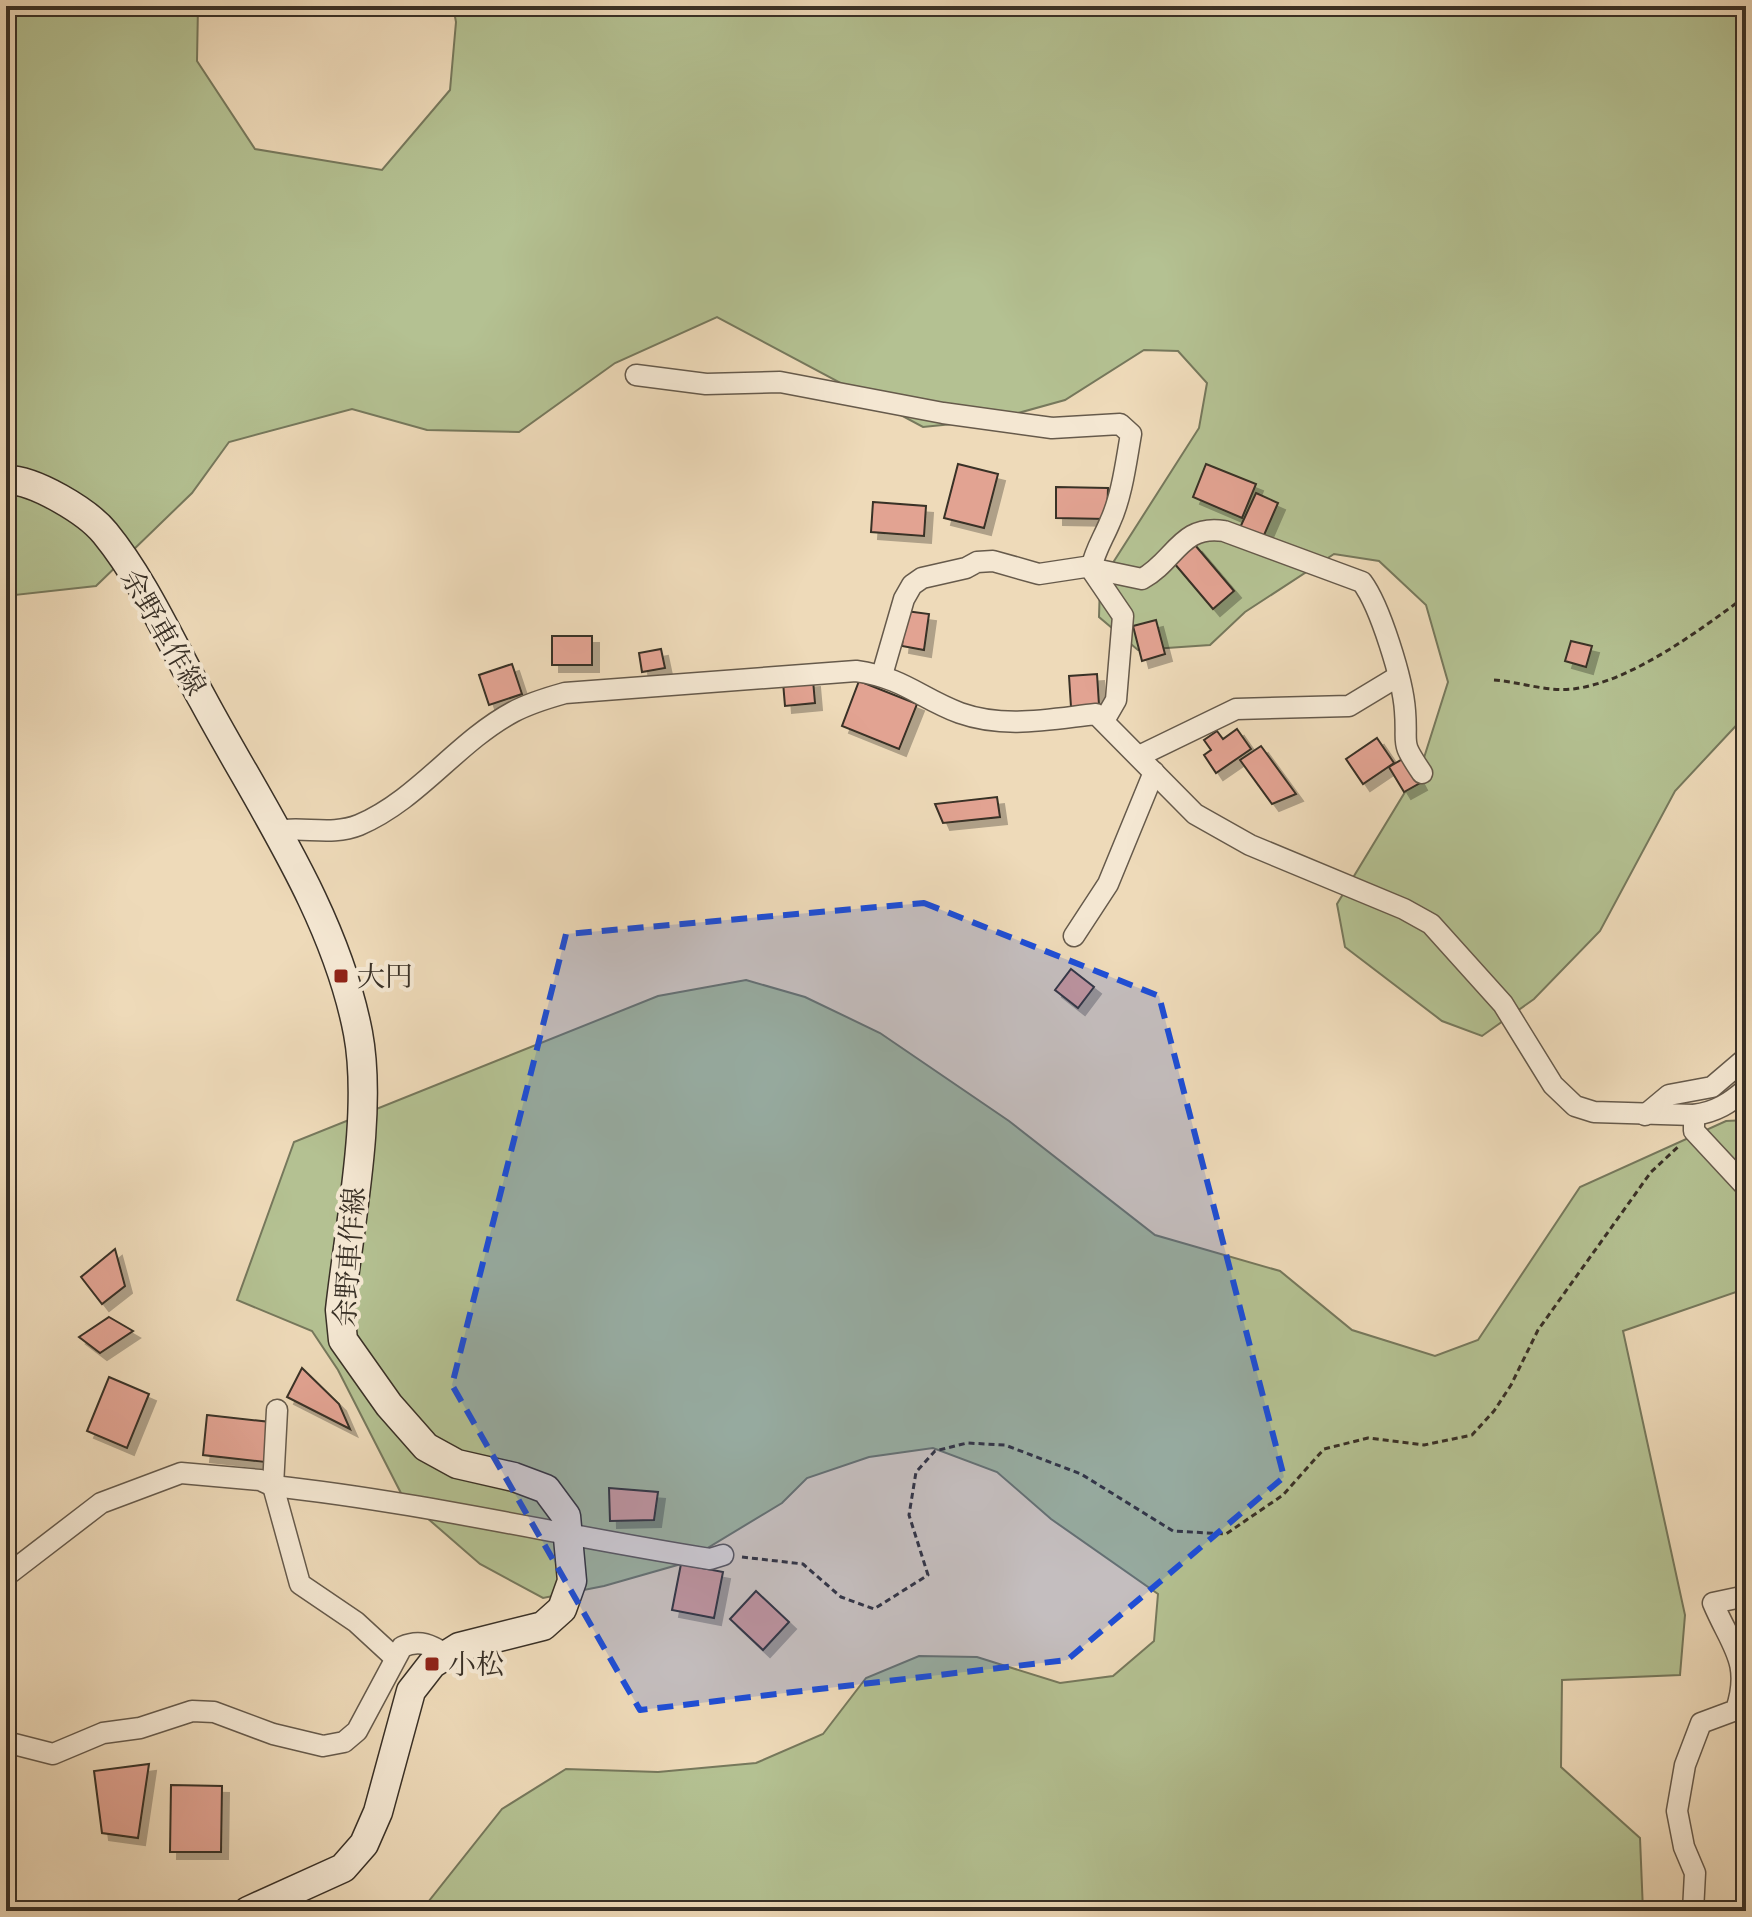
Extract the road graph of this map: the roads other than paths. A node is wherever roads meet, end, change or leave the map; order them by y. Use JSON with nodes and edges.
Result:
{"nodes":[{"id":1,"x":636,"y":375,"type":"dead end"},
{"id":2,"x":6,"y":480,"type":"edge"},
{"id":3,"x":1091,"y":569,"type":"junction"},
{"id":4,"x":882,"y":675,"type":"junction"},
{"id":5,"x":1397,"y":677,"type":"junction"},
{"id":6,"x":1105,"y":719,"type":"junction"},
{"id":7,"x":1139,"y":756,"type":"junction"},
{"id":8,"x":1154,"y":772,"type":"junction"},
{"id":9,"x":1422,"y":773,"type":"dead end"},
{"id":10,"x":274,"y":831,"type":"junction"},
{"id":11,"x":1074,"y":936,"type":"dead end"},
{"id":12,"x":1746,"y":1058,"type":"edge"},
{"id":13,"x":1746,"y":1089,"type":"edge"},
{"id":14,"x":1645,"y":1115,"type":"junction"},
{"id":15,"x":1694,"y":1123,"type":"junction"},
{"id":16,"x":1746,"y":1187,"type":"edge"},
{"id":17,"x":277,"y":1410,"type":"dead end"},
{"id":18,"x":273,"y":1486,"type":"junction"},
{"id":19,"x":570,"y":1537,"type":"junction"},
{"id":20,"x":723,"y":1555,"type":"road end"},
{"id":21,"x":6,"y":1576,"type":"edge"},
{"id":22,"x":1746,"y":1596,"type":"edge"},
{"id":23,"x":447,"y":1655,"type":"junction"},
{"id":24,"x":394,"y":1657,"type":"junction"},
{"id":25,"x":6,"y":1742,"type":"edge"},
{"id":26,"x":248,"y":1911,"type":"edge"},
{"id":27,"x":1693,"y":1911,"type":"edge"}],
"edges":[{"from":1,"to":3,"type":"street"},
{"from":2,"to":10,"type":"main road","name":"余野車作線"},
{"from":3,"to":4,"type":"street"},
{"from":3,"to":5,"type":"street"},
{"from":3,"to":6,"type":"street"},
{"from":4,"to":6,"type":"street"},
{"from":4,"to":10,"type":"street"},
{"from":5,"to":7,"type":"street"},
{"from":5,"to":9,"type":"street"},
{"from":6,"to":7,"type":"street"},
{"from":7,"to":8,"type":"street"},
{"from":8,"to":11,"type":"street"},
{"from":8,"to":14,"type":"street"},
{"from":10,"to":19,"type":"main road","name":"余野車作線"},
{"from":12,"to":14,"type":"street"},
{"from":13,"to":15,"type":"street"},
{"from":14,"to":15,"type":"street"},
{"from":15,"to":16,"type":"street"},
{"from":17,"to":18,"type":"street"},
{"from":18,"to":19,"type":"street"},
{"from":18,"to":21,"type":"street"},
{"from":18,"to":24,"type":"street"},
{"from":19,"to":20,"type":"street"},
{"from":19,"to":23,"type":"main road","name":"余野車作線"},
{"from":22,"to":27,"type":"street"},
{"from":23,"to":24,"type":"street"},
{"from":23,"to":26,"type":"main road","name":"余野車作線"},
{"from":24,"to":25,"type":"street"}]}
